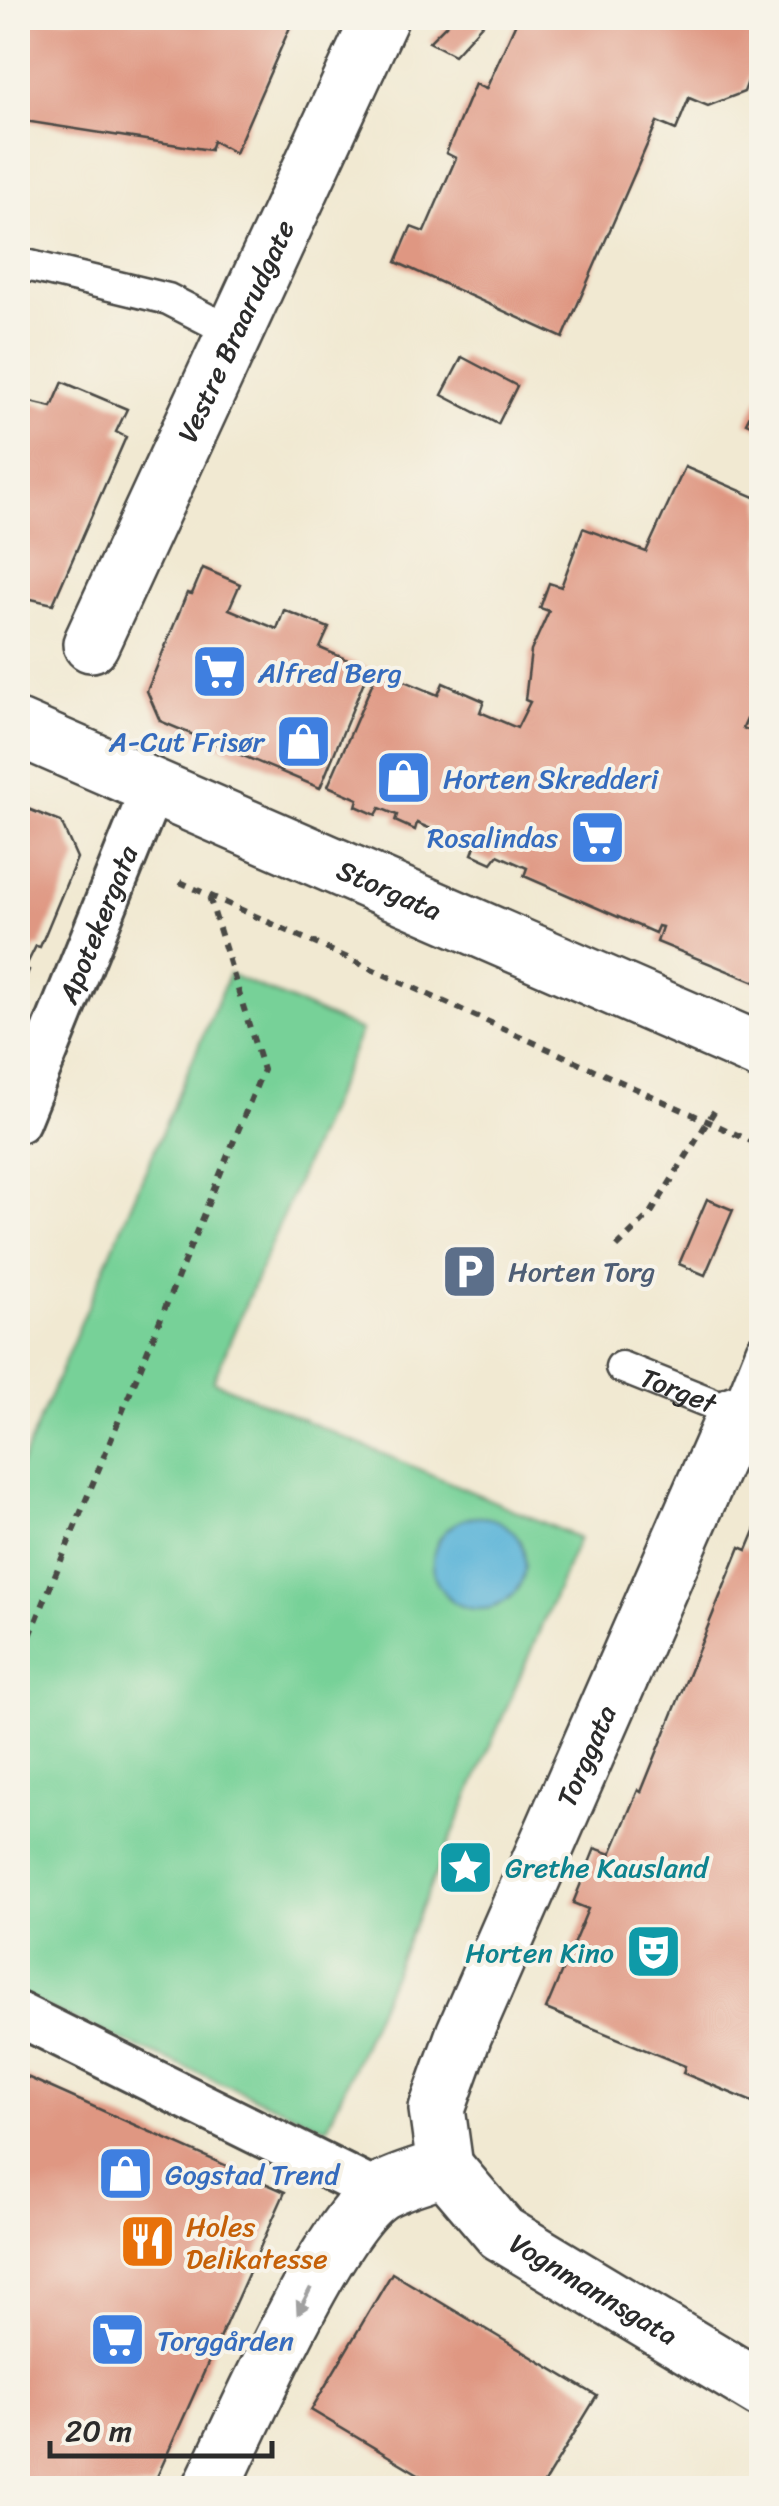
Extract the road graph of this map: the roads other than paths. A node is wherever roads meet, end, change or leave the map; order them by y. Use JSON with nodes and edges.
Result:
{"nodes":[{"id":1,"x":380,"y":18,"type":"edge"},
{"id":2,"x":18,"y":263,"type":"edge"},
{"id":3,"x":234,"y":333,"type":"junction"},
{"id":4,"x":91,"y":644,"type":"dead end"},
{"id":5,"x":18,"y":728,"type":"edge"},
{"id":6,"x":154,"y":784,"type":"junction"},
{"id":7,"x":753,"y":1048,"type":"edge"},
{"id":8,"x":18,"y":1121,"type":"edge"},
{"id":9,"x":762,"y":1348,"type":"edge"},
{"id":10,"x":620,"y":1367,"type":"dead end"},
{"id":11,"x":736,"y":1413,"type":"junction"},
{"id":12,"x":18,"y":2014,"type":"edge"},
{"id":13,"x":445,"y":2167,"type":"junction"},
{"id":14,"x":379,"y":2193,"type":"junction"},
{"id":15,"x":762,"y":2390,"type":"edge"},
{"id":16,"x":210,"y":2488,"type":"edge"}],
"edges":[{"from":1,"to":3,"type":"street","name":"Vestre Braarudgate"},
{"from":2,"to":3,"type":"lane"},
{"from":3,"to":4,"type":"street","name":"Vestre Braarudgate"},
{"from":5,"to":6,"type":"street","name":"Storgata"},
{"from":6,"to":7,"type":"street","name":"Storgata"},
{"from":6,"to":8,"type":"street","name":"Apotekergata"},
{"from":9,"to":11,"type":"lane","name":"Torggata"},
{"from":10,"to":11,"type":"lane","name":"Torget"},
{"from":11,"to":13,"type":"street","name":"Torggata"},
{"from":12,"to":14,"type":"street"},
{"from":13,"to":14,"type":"street"},
{"from":13,"to":15,"type":"street","name":"Vognmannsgata"},
{"from":14,"to":16,"type":"street","one_way":true}]}
